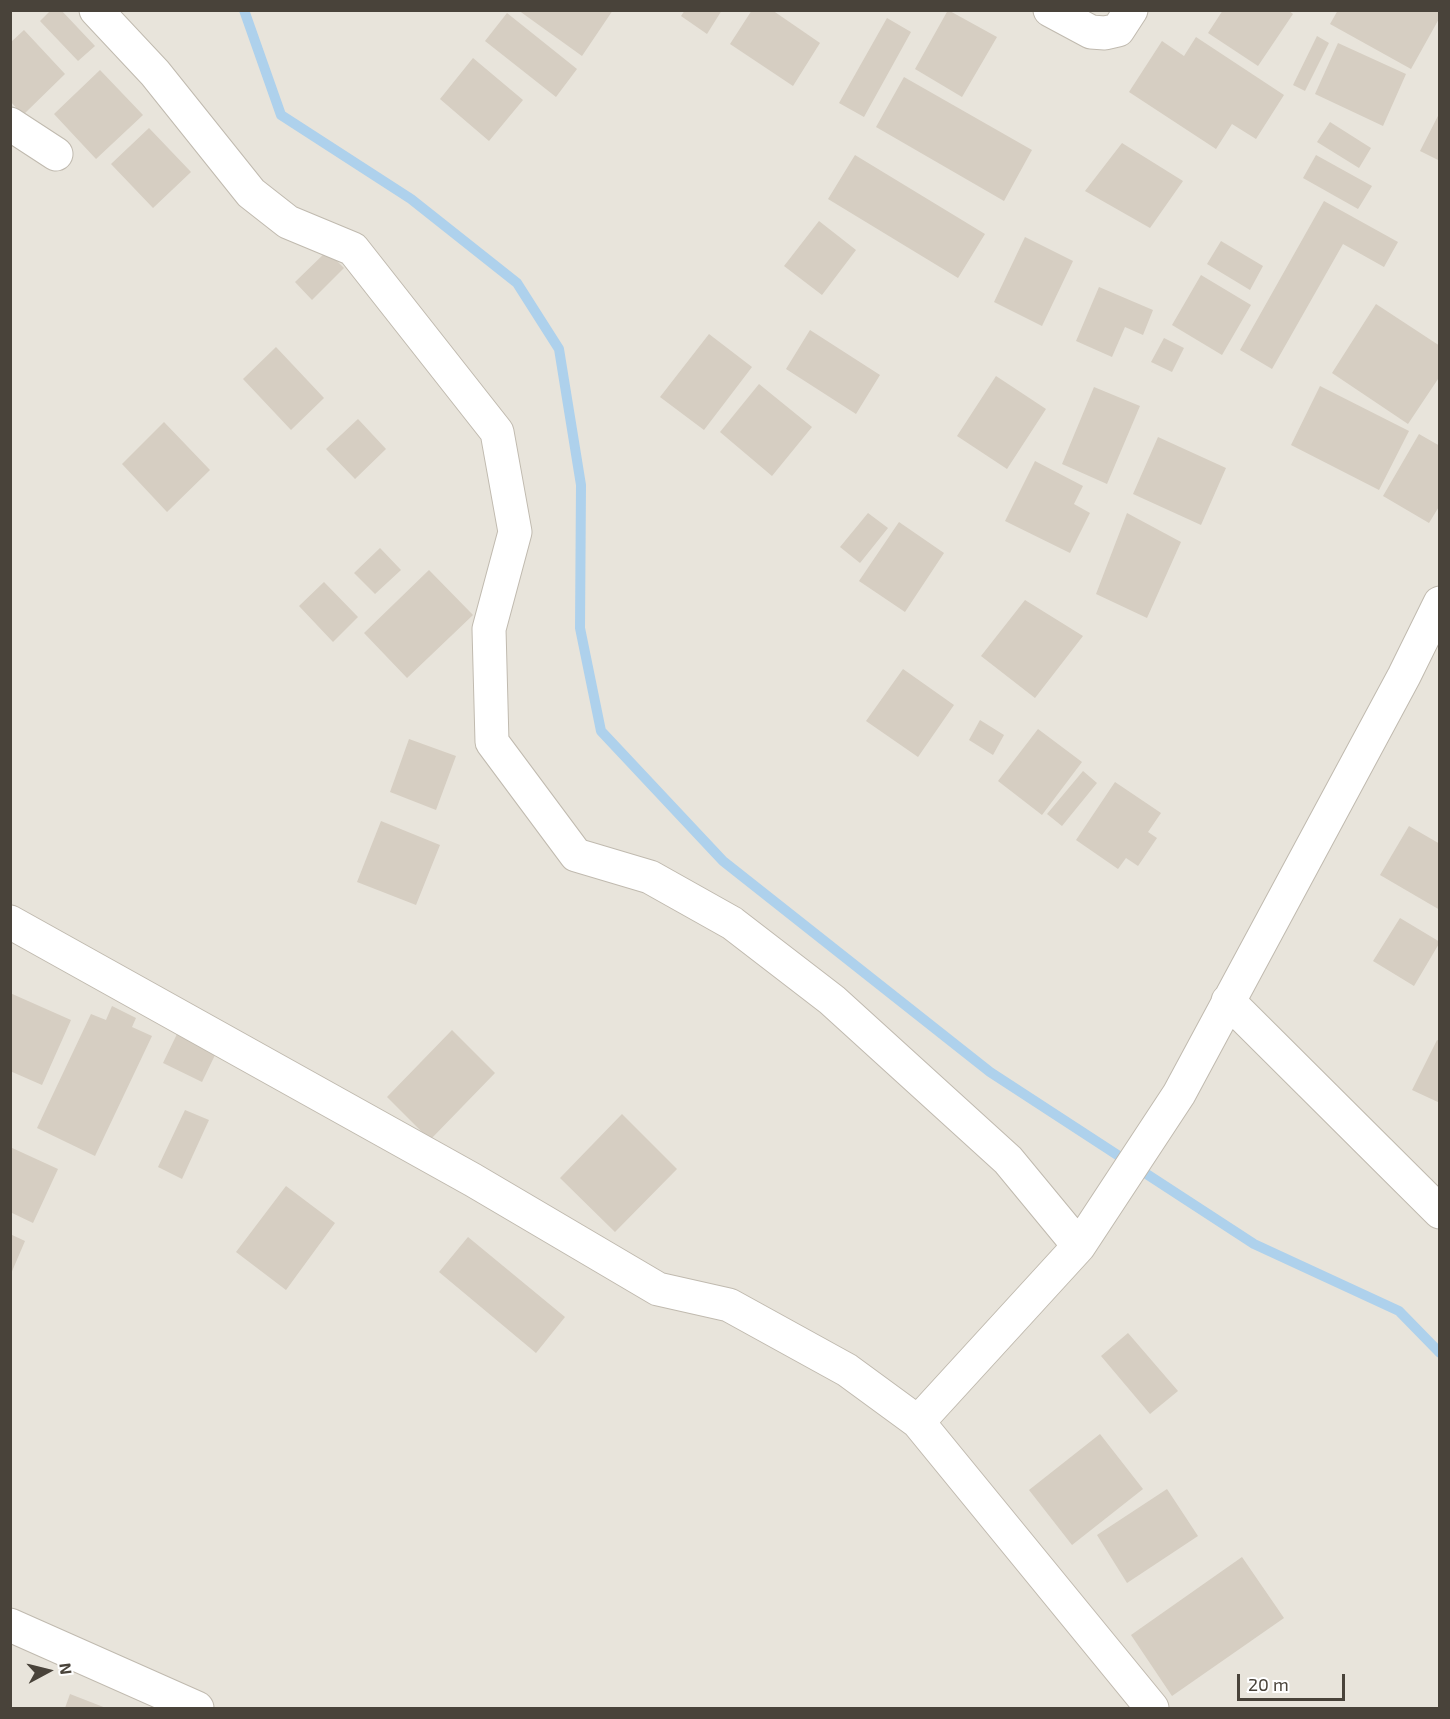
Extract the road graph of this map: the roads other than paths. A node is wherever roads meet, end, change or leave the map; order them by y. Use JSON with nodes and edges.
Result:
{"nodes":[{"id":1,"x":96,"y":10,"type":"edge"},
{"id":2,"x":1050,"y":10,"type":"edge"},
{"id":3,"x":1131,"y":10,"type":"edge"},
{"id":4,"x":10,"y":124,"type":"edge"},
{"id":5,"x":56,"y":153,"type":"dead end"},
{"id":6,"x":1440,"y":603,"type":"edge"},
{"id":7,"x":10,"y":922,"type":"edge"},
{"id":8,"x":1228,"y":1001,"type":"junction"},
{"id":9,"x":1440,"y":1212,"type":"edge"},
{"id":10,"x":1079,"y":1246,"type":"junction"},
{"id":11,"x":918,"y":1422,"type":"junction"},
{"id":12,"x":10,"y":1625,"type":"edge"},
{"id":13,"x":197,"y":1708,"type":"edge"},
{"id":14,"x":1152,"y":1708,"type":"edge"}],
"edges":[{"from":1,"to":10,"type":"street"},
{"from":2,"to":3,"type":"street"},
{"from":4,"to":5,"type":"street"},
{"from":6,"to":8,"type":"street"},
{"from":7,"to":11,"type":"street"},
{"from":8,"to":9,"type":"street"},
{"from":8,"to":10,"type":"street"},
{"from":10,"to":11,"type":"street"},
{"from":11,"to":14,"type":"street"},
{"from":12,"to":13,"type":"street"}]}
